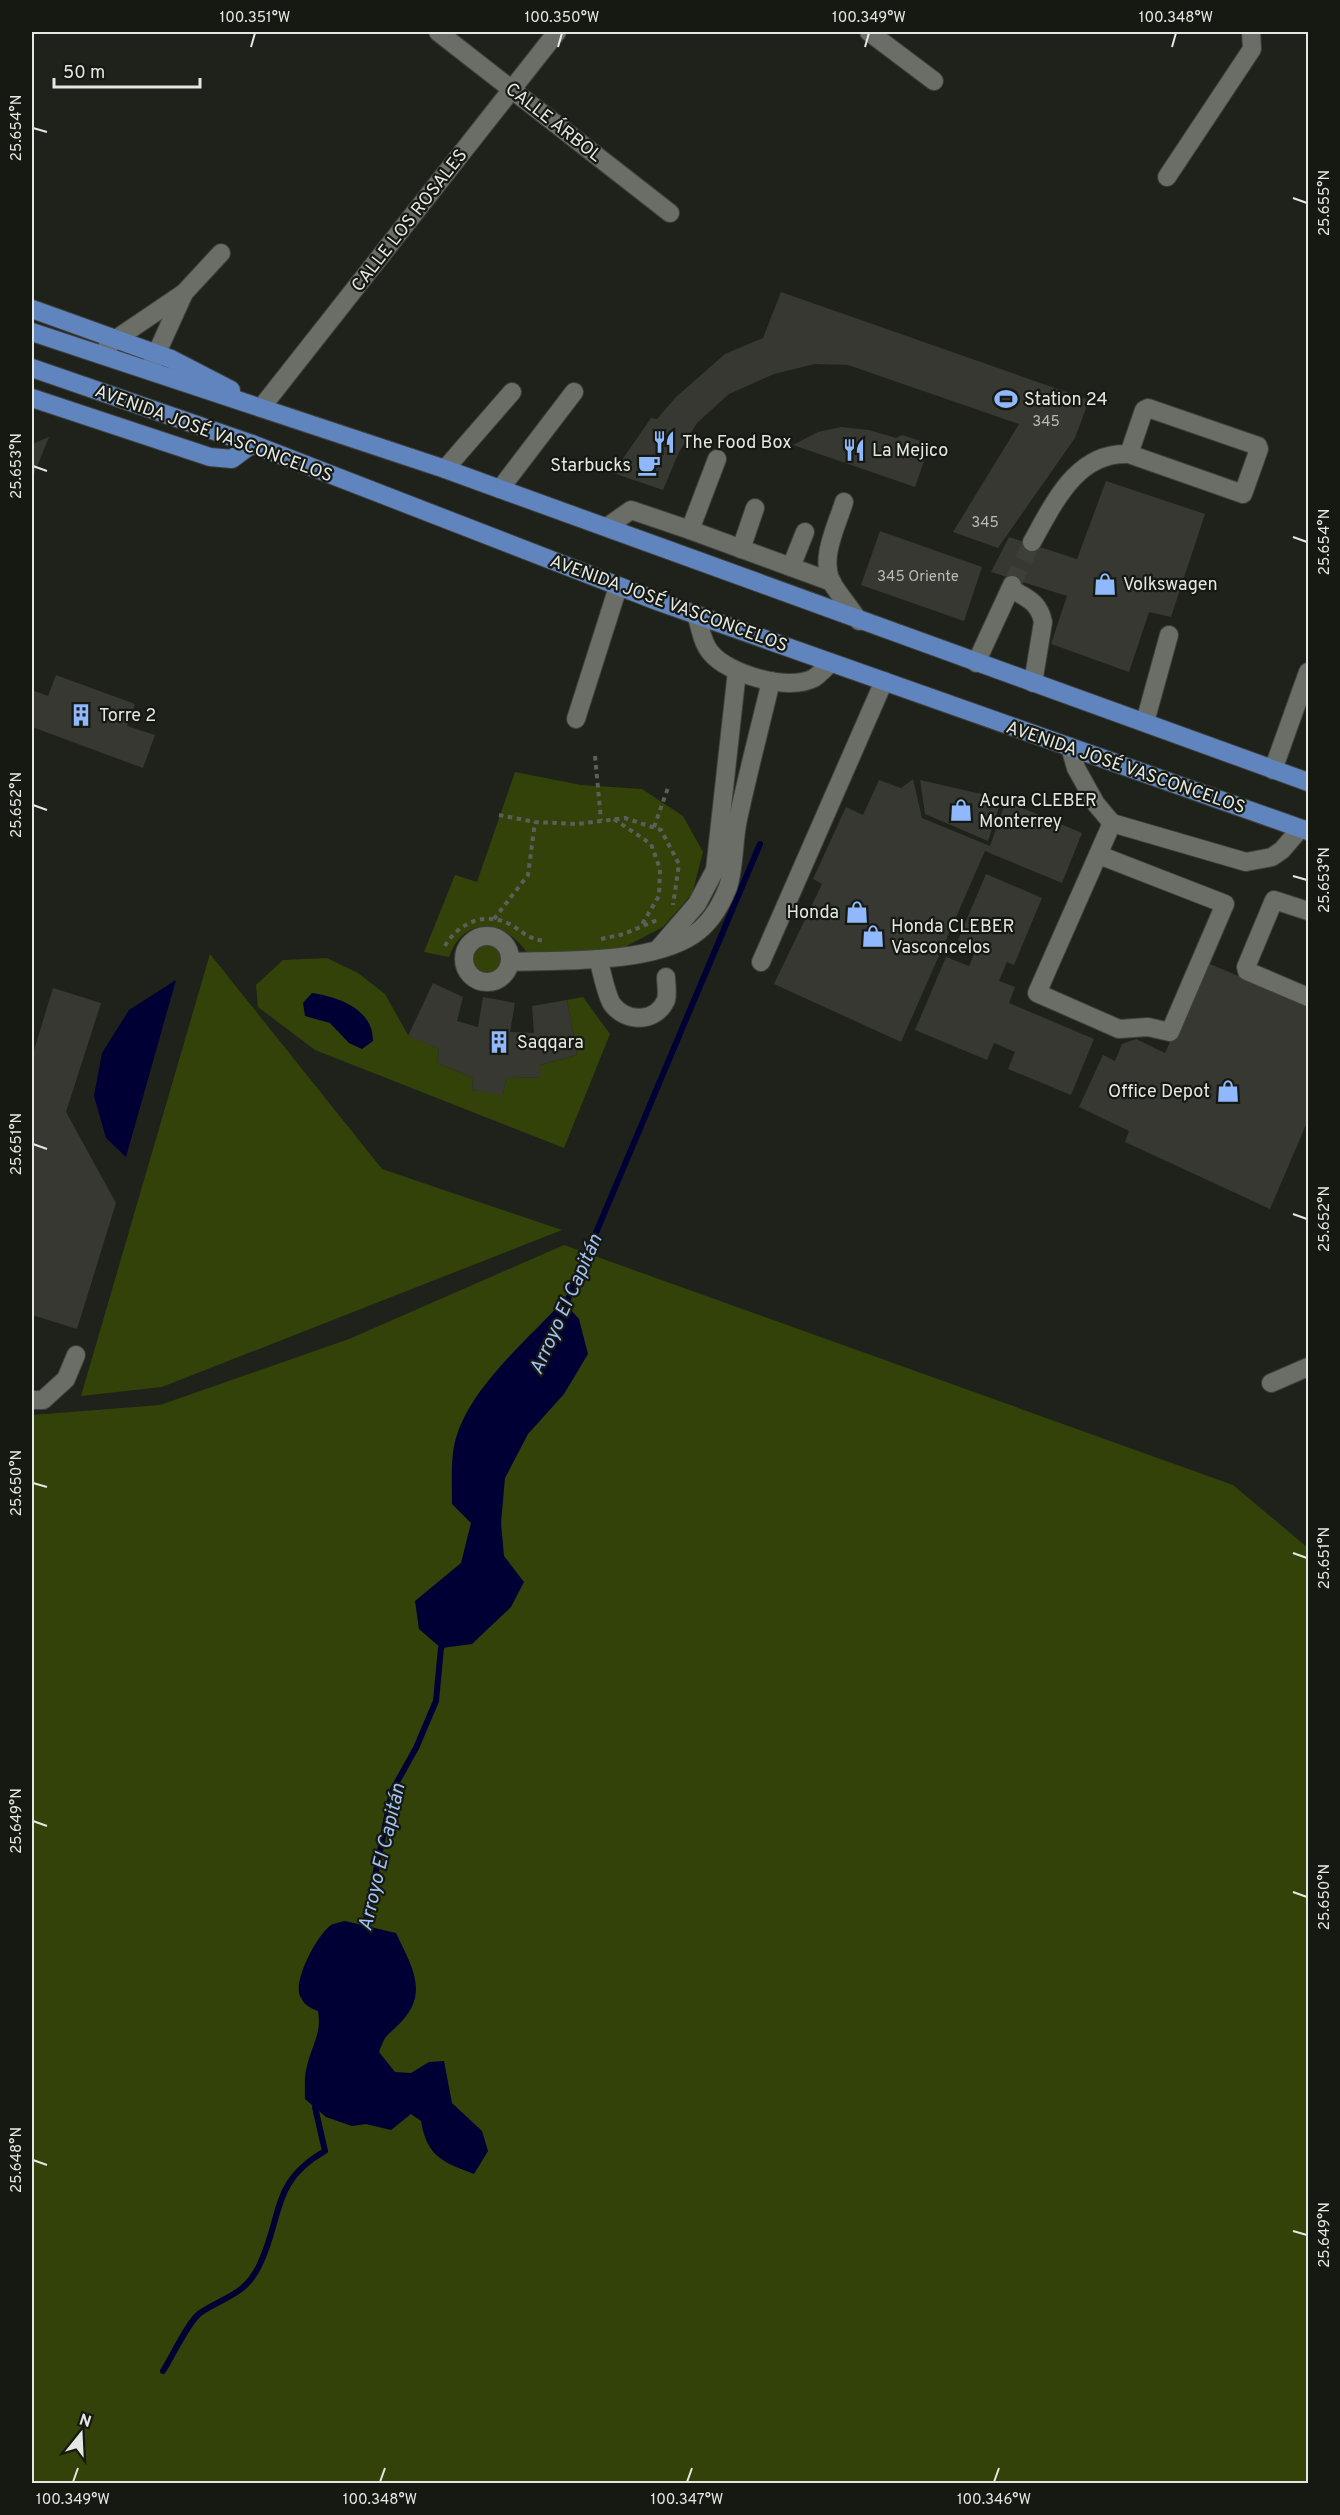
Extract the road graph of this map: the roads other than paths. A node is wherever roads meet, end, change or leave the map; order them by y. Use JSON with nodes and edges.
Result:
{"nodes":[{"id":1,"x":438,"y":32,"type":"edge"},
{"id":2,"x":558,"y":32,"type":"edge"},
{"id":3,"x":869,"y":32,"type":"edge"},
{"id":4,"x":1251,"y":32,"type":"edge"},
{"id":5,"x":934,"y":81,"type":"dead end"},
{"id":6,"x":513,"y":89,"type":"junction"},
{"id":7,"x":1167,"y":177,"type":"dead end"},
{"id":8,"x":670,"y":213,"type":"dead end"},
{"id":9,"x":221,"y":253,"type":"dead end"},
{"id":10,"x":184,"y":293,"type":"junction"},
{"id":11,"x":32,"y":309,"type":"edge"},
{"id":12,"x":32,"y":332,"type":"edge"},
{"id":13,"x":116,"y":339,"type":"junction"},
{"id":14,"x":156,"y":353,"type":"junction"},
{"id":15,"x":100,"y":355,"type":"junction"},
{"id":16,"x":32,"y":368,"type":"edge"},
{"id":17,"x":149,"y":371,"type":"junction"},
{"id":18,"x":512,"y":392,"type":"dead end"},
{"id":19,"x":574,"y":392,"type":"dead end"},
{"id":20,"x":32,"y":398,"type":"edge"},
{"id":21,"x":261,"y":408,"type":"junction"},
{"id":22,"x":252,"y":444,"type":"junction"},
{"id":23,"x":1129,"y":454,"type":"junction"},
{"id":24,"x":717,"y":459,"type":"dead end"},
{"id":25,"x":445,"y":469,"type":"junction"},
{"id":26,"x":500,"y":489,"type":"junction"},
{"id":27,"x":844,"y":502,"type":"dead end"},
{"id":28,"x":755,"y":508,"type":"dead end"},
{"id":29,"x":607,"y":527,"type":"junction"},
{"id":30,"x":690,"y":530,"type":"junction"},
{"id":31,"x":805,"y":532,"type":"dead end"},
{"id":32,"x":1032,"y":542,"type":"tunnel mouth"},
{"id":33,"x":741,"y":549,"type":"junction"},
{"id":34,"x":791,"y":567,"type":"junction"},
{"id":35,"x":832,"y":582,"type":"junction"},
{"id":36,"x":618,"y":586,"type":"junction"},
{"id":37,"x":696,"y":614,"type":"junction"},
{"id":38,"x":859,"y":621,"type":"junction"},
{"id":39,"x":1169,"y":635,"type":"dead end"},
{"id":40,"x":831,"y":663,"type":"junction"},
{"id":41,"x":976,"y":663,"type":"junction"},
{"id":42,"x":737,"y":671,"type":"junction"},
{"id":43,"x":1308,"y":672,"type":"edge"},
{"id":44,"x":771,"y":681,"type":"junction"},
{"id":45,"x":884,"y":681,"type":"junction"},
{"id":46,"x":1033,"y":683,"type":"junction"},
{"id":47,"x":576,"y":719,"type":"dead end"},
{"id":48,"x":1145,"y":722,"type":"junction"},
{"id":49,"x":1070,"y":747,"type":"junction"},
{"id":50,"x":1273,"y":770,"type":"junction"},
{"id":51,"x":1308,"y":782,"type":"edge"},
{"id":52,"x":1112,"y":823,"type":"junction"},
{"id":53,"x":1304,"y":830,"type":"edge"},
{"id":54,"x":1099,"y":855,"type":"junction"},
{"id":55,"x":1308,"y":911,"type":"edge"},
{"id":56,"x":657,"y":950,"type":"junction"},
{"id":57,"x":598,"y":959,"type":"junction"},
{"id":58,"x":510,"y":962,"type":"dead end"},
{"id":59,"x":761,"y":962,"type":"dead end"},
{"id":60,"x":666,"y":977,"type":"dead end"},
{"id":61,"x":1308,"y":996,"type":"edge"},
{"id":62,"x":76,"y":1355,"type":"dead end"},
{"id":63,"x":1308,"y":1366,"type":"edge"},
{"id":64,"x":1271,"y":1383,"type":"dead end"},
{"id":65,"x":32,"y":1400,"type":"edge"}],
"edges":[{"from":1,"to":6,"type":"street","name":"CALLE ÁRBOL"},
{"from":2,"to":6,"type":"street","name":"CALLE LOS ROSALES"},
{"from":3,"to":5,"type":"street"},
{"from":4,"to":7,"type":"street"},
{"from":6,"to":8,"type":"street","name":"CALLE ÁRBOL"},
{"from":6,"to":21,"type":"street","name":"CALLE LOS ROSALES"},
{"from":9,"to":10,"type":"street"},
{"from":10,"to":13,"type":"street"},
{"from":10,"to":14,"type":"street"},
{"from":11,"to":13,"type":"main road"},
{"from":12,"to":15,"type":"main road","name":"AVENIDA JOSÉ VASCONCELOS"},
{"from":13,"to":14,"type":"main road"},
{"from":13,"to":15,"type":"street"},
{"from":14,"to":17,"type":"street"},
{"from":14,"to":21,"type":"main road"},
{"from":15,"to":17,"type":"main road","name":"AVENIDA JOSÉ VASCONCELOS"},
{"from":16,"to":22,"type":"main road","name":"AVENIDA JOSÉ VASCONCELOS"},
{"from":17,"to":21,"type":"main road","name":"AVENIDA JOSÉ VASCONCELOS"},
{"from":18,"to":25,"type":"street"},
{"from":19,"to":26,"type":"street"},
{"from":20,"to":22,"type":"main road"},
{"from":21,"to":25,"type":"main road","name":"AVENIDA JOSÉ VASCONCELOS"},
{"from":22,"to":36,"type":"main road","name":"AVENIDA JOSÉ VASCONCELOS"},
{"from":23,"to":23,"type":"street"},
{"from":23,"to":32,"type":"street"},
{"from":24,"to":30,"type":"street"},
{"from":25,"to":26,"type":"main road","name":"AVENIDA JOSÉ VASCONCELOS"},
{"from":26,"to":29,"type":"main road","name":"AVENIDA JOSÉ VASCONCELOS"},
{"from":27,"to":35,"type":"street"},
{"from":28,"to":33,"type":"street"},
{"from":29,"to":30,"type":"street"},
{"from":29,"to":38,"type":"main road","name":"AVENIDA JOSÉ VASCONCELOS"},
{"from":30,"to":33,"type":"street"},
{"from":31,"to":34,"type":"street"},
{"from":33,"to":34,"type":"street"},
{"from":34,"to":35,"type":"street"},
{"from":35,"to":38,"type":"street"},
{"from":36,"to":37,"type":"main road","name":"AVENIDA JOSÉ VASCONCELOS"},
{"from":36,"to":47,"type":"street"},
{"from":37,"to":40,"type":"main road","name":"AVENIDA JOSÉ VASCONCELOS"},
{"from":37,"to":42,"type":"street"},
{"from":38,"to":41,"type":"main road","name":"AVENIDA JOSÉ VASCONCELOS"},
{"from":39,"to":48,"type":"street"},
{"from":40,"to":44,"type":"street"},
{"from":40,"to":45,"type":"main road","name":"AVENIDA JOSÉ VASCONCELOS"},
{"from":41,"to":46,"type":"main road","name":"AVENIDA JOSÉ VASCONCELOS"},
{"from":41,"to":46,"type":"street"},
{"from":42,"to":44,"type":"street"},
{"from":42,"to":56,"type":"street"},
{"from":43,"to":50,"type":"street"},
{"from":44,"to":56,"type":"street"},
{"from":45,"to":49,"type":"main road","name":"AVENIDA JOSÉ VASCONCELOS"},
{"from":45,"to":59,"type":"street"},
{"from":46,"to":48,"type":"main road","name":"AVENIDA JOSÉ VASCONCELOS"},
{"from":48,"to":50,"type":"main road","name":"AVENIDA JOSÉ VASCONCELOS"},
{"from":49,"to":52,"type":"street"},
{"from":49,"to":53,"type":"main road","name":"AVENIDA JOSÉ VASCONCELOS"},
{"from":50,"to":51,"type":"main road","name":"AVENIDA JOSÉ VASCONCELOS"},
{"from":52,"to":53,"type":"street"},
{"from":52,"to":54,"type":"street"},
{"from":54,"to":54,"type":"street"},
{"from":55,"to":61,"type":"street"},
{"from":56,"to":57,"type":"street"},
{"from":57,"to":58,"type":"street"},
{"from":57,"to":60,"type":"street"},
{"from":62,"to":65,"type":"street"},
{"from":63,"to":64,"type":"street"}]}
